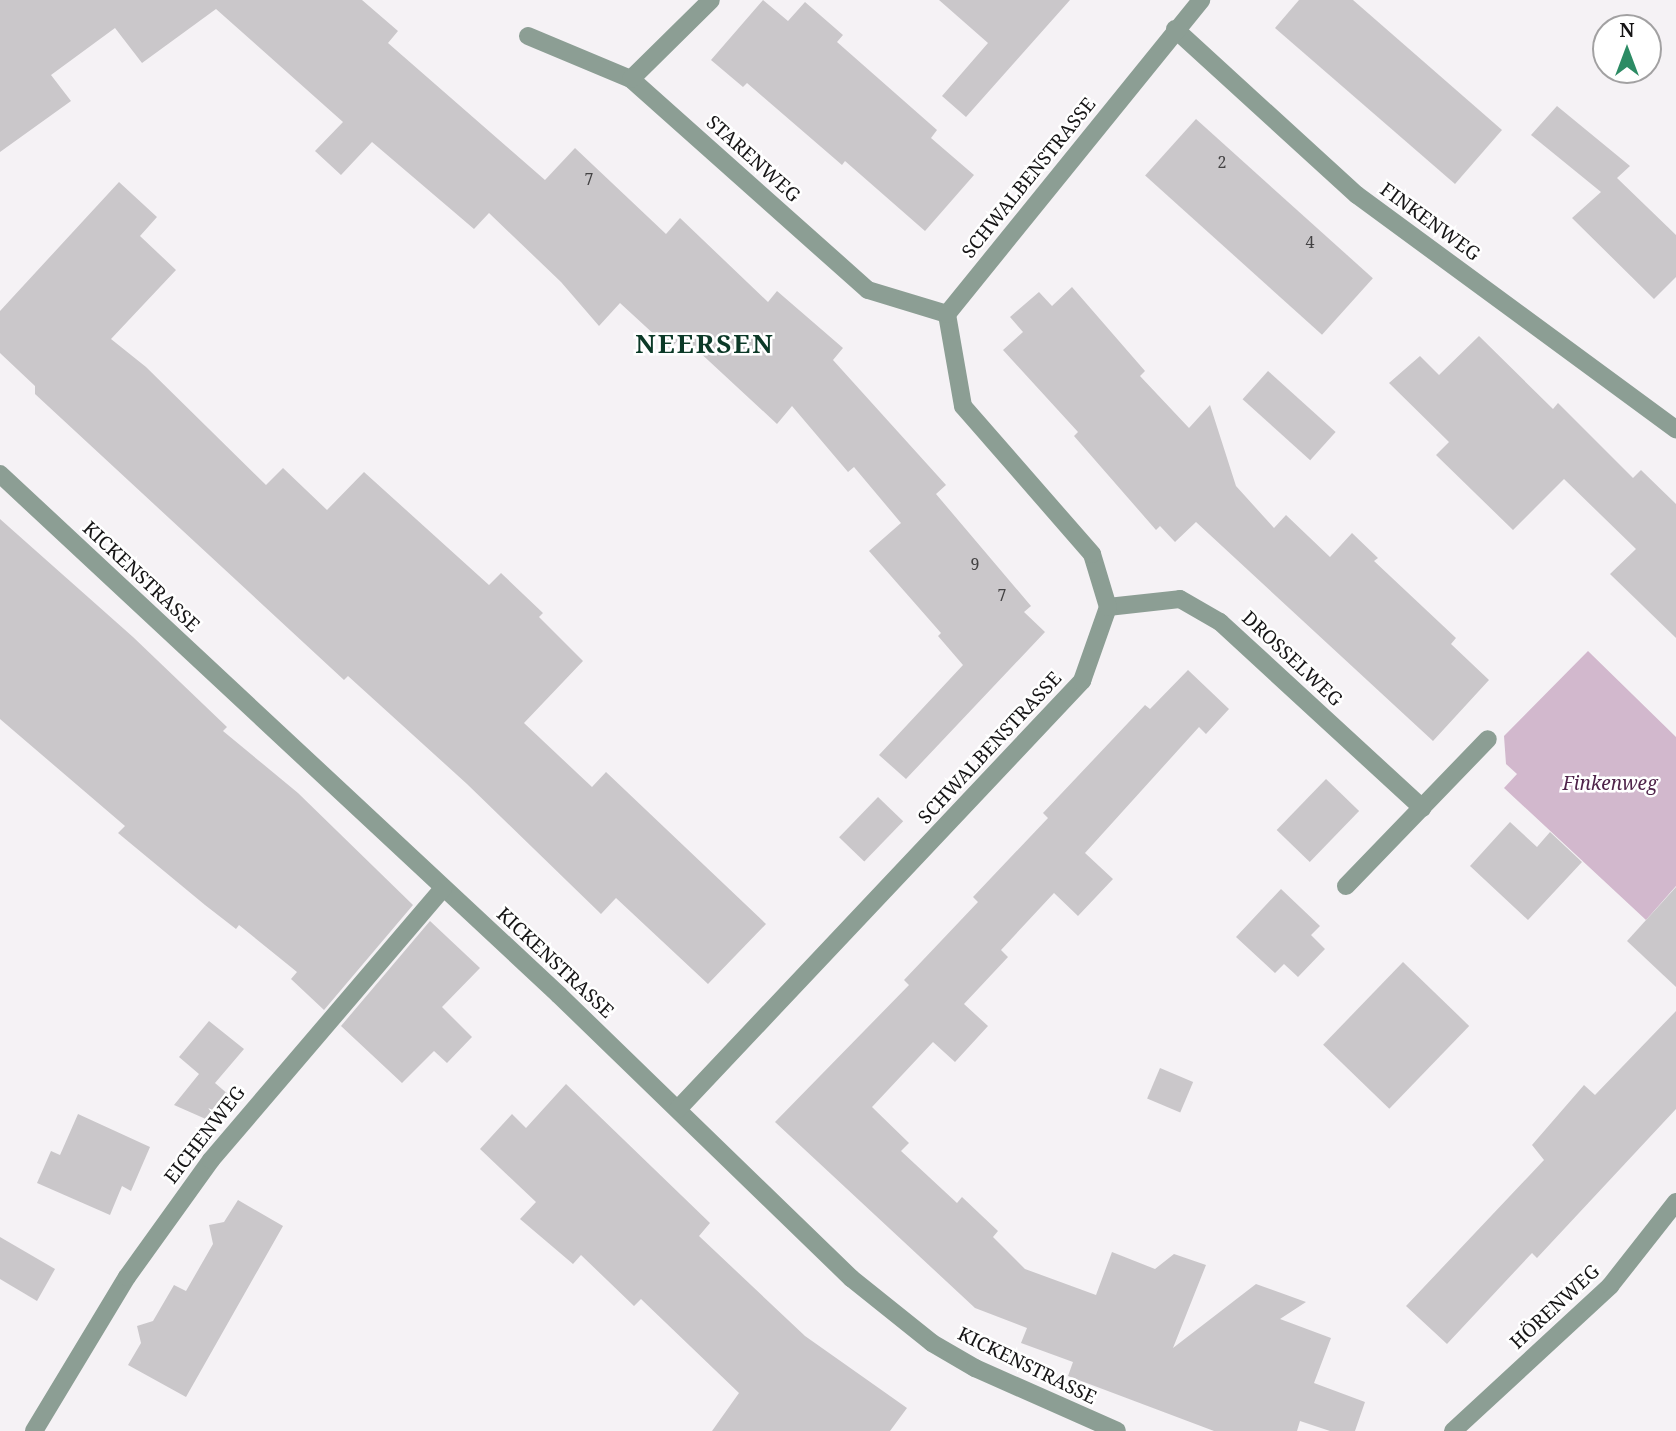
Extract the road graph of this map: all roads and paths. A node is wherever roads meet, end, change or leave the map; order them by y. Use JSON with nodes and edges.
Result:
{"nodes":[{"id":1,"x":711,"y":0,"type":"edge"},
{"id":2,"x":1201,"y":0,"type":"edge"},
{"id":3,"x":1175,"y":29,"type":"junction"},
{"id":4,"x":528,"y":36,"type":"dead end"},
{"id":5,"x":631,"y":79,"type":"junction"},
{"id":6,"x":947,"y":314,"type":"junction"},
{"id":7,"x":1676,"y":429,"type":"edge"},
{"id":8,"x":0,"y":474,"type":"edge"},
{"id":9,"x":1108,"y":607,"type":"junction"},
{"id":10,"x":1488,"y":739,"type":"dead end"},
{"id":11,"x":1422,"y":808,"type":"junction"},
{"id":12,"x":1346,"y":886,"type":"dead end"},
{"id":13,"x":443,"y":888,"type":"junction"},
{"id":14,"x":678,"y":1109,"type":"junction"},
{"id":15,"x":1676,"y":1202,"type":"edge"},
{"id":16,"x":34,"y":1431,"type":"edge"},
{"id":17,"x":1117,"y":1431,"type":"edge"},
{"id":18,"x":1452,"y":1431,"type":"edge"}],
"edges":[{"from":1,"to":5,"type":"street"},
{"from":2,"to":3,"type":"street","name":"SCHWALBENSTRASSE"},
{"from":3,"to":6,"type":"street","name":"SCHWALBENSTRASSE"},
{"from":3,"to":7,"type":"street","name":"FINKENWEG"},
{"from":4,"to":5,"type":"street","name":"STARENWEG"},
{"from":5,"to":6,"type":"street","name":"STARENWEG"},
{"from":6,"to":9,"type":"street"},
{"from":8,"to":13,"type":"street","name":"KICKENSTRASSE"},
{"from":9,"to":11,"type":"street","name":"DROSSELWEG"},
{"from":9,"to":14,"type":"street","name":"SCHWALBENSTRASSE"},
{"from":10,"to":11,"type":"street"},
{"from":11,"to":12,"type":"street"},
{"from":13,"to":14,"type":"street","name":"KICKENSTRASSE"},
{"from":13,"to":16,"type":"street","name":"EICHENWEG"},
{"from":14,"to":17,"type":"street","name":"KICKENSTRASSE"},
{"from":15,"to":18,"type":"street","name":"HÖRENWEG"}]}
